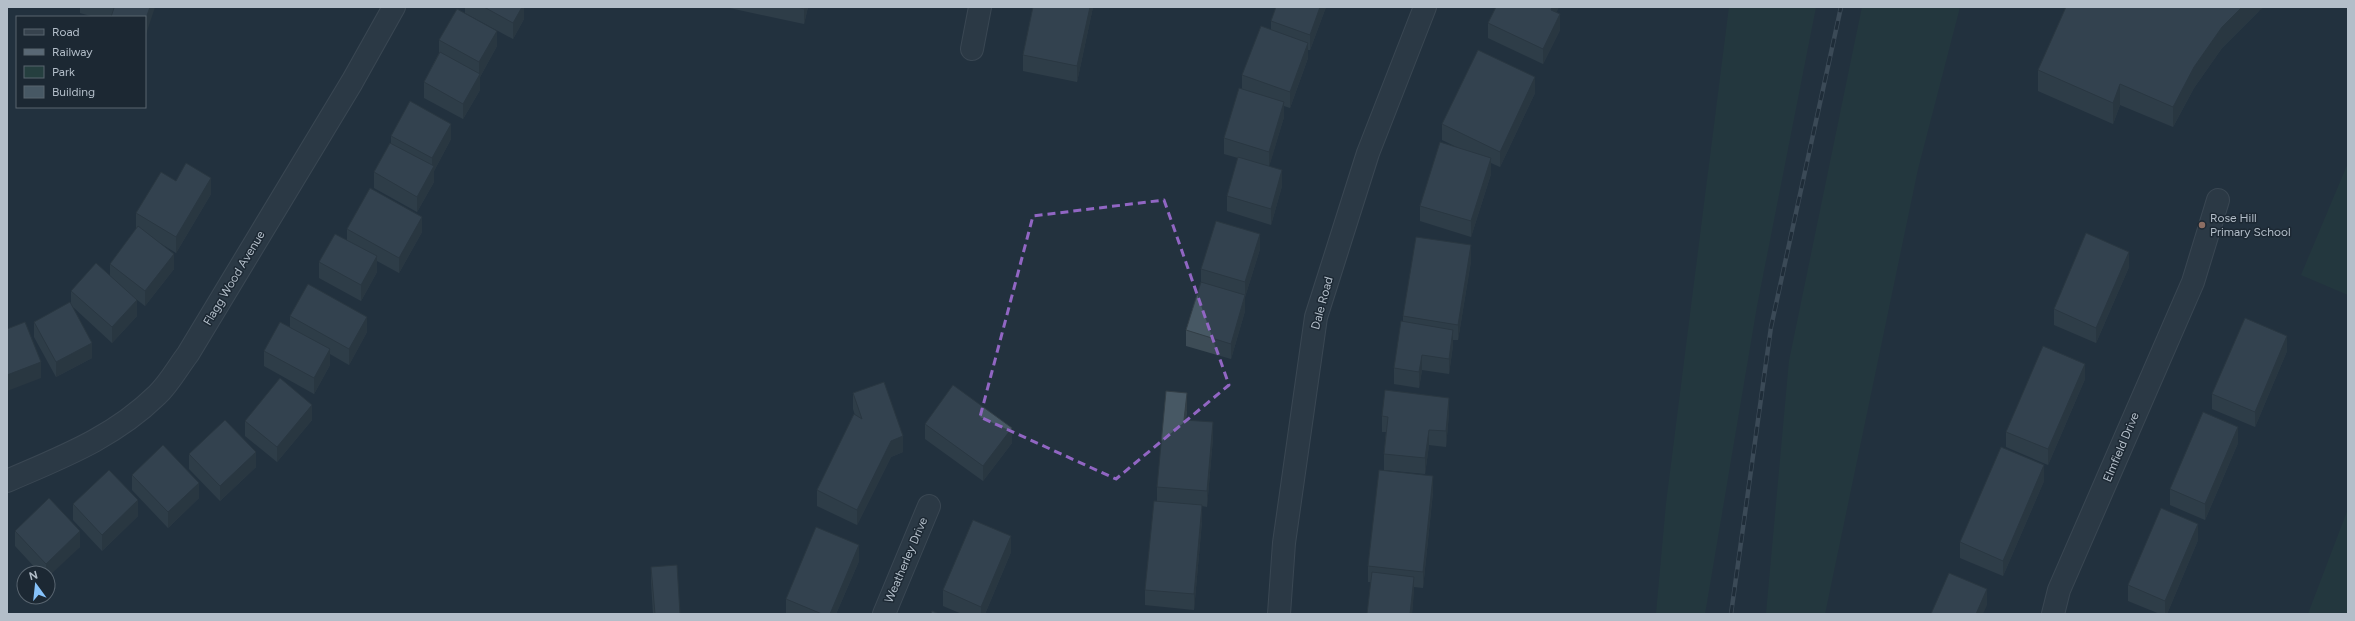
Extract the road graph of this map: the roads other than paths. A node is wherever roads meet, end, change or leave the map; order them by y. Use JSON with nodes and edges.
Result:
{"nodes":[{"id":1,"x":394,"y":7,"type":"edge"},
{"id":2,"x":980,"y":7,"type":"edge"},
{"id":3,"x":1425,"y":7,"type":"edge"},
{"id":4,"x":972,"y":49,"type":"dead end"},
{"id":5,"x":2218,"y":200,"type":"dead end"},
{"id":6,"x":7,"y":481,"type":"edge"},
{"id":7,"x":929,"y":506,"type":"dead end"},
{"id":8,"x":884,"y":614,"type":"edge"},
{"id":9,"x":1279,"y":614,"type":"edge"},
{"id":10,"x":2053,"y":614,"type":"edge"}],
"edges":[{"from":1,"to":6,"type":"street","name":"Flagg Wood Avenue"},
{"from":2,"to":4,"type":"street"},
{"from":3,"to":9,"type":"street","name":"Dale Road"},
{"from":5,"to":10,"type":"street","name":"Elmfield Drive"},
{"from":7,"to":8,"type":"street","name":"Weatherley Drive"}]}
